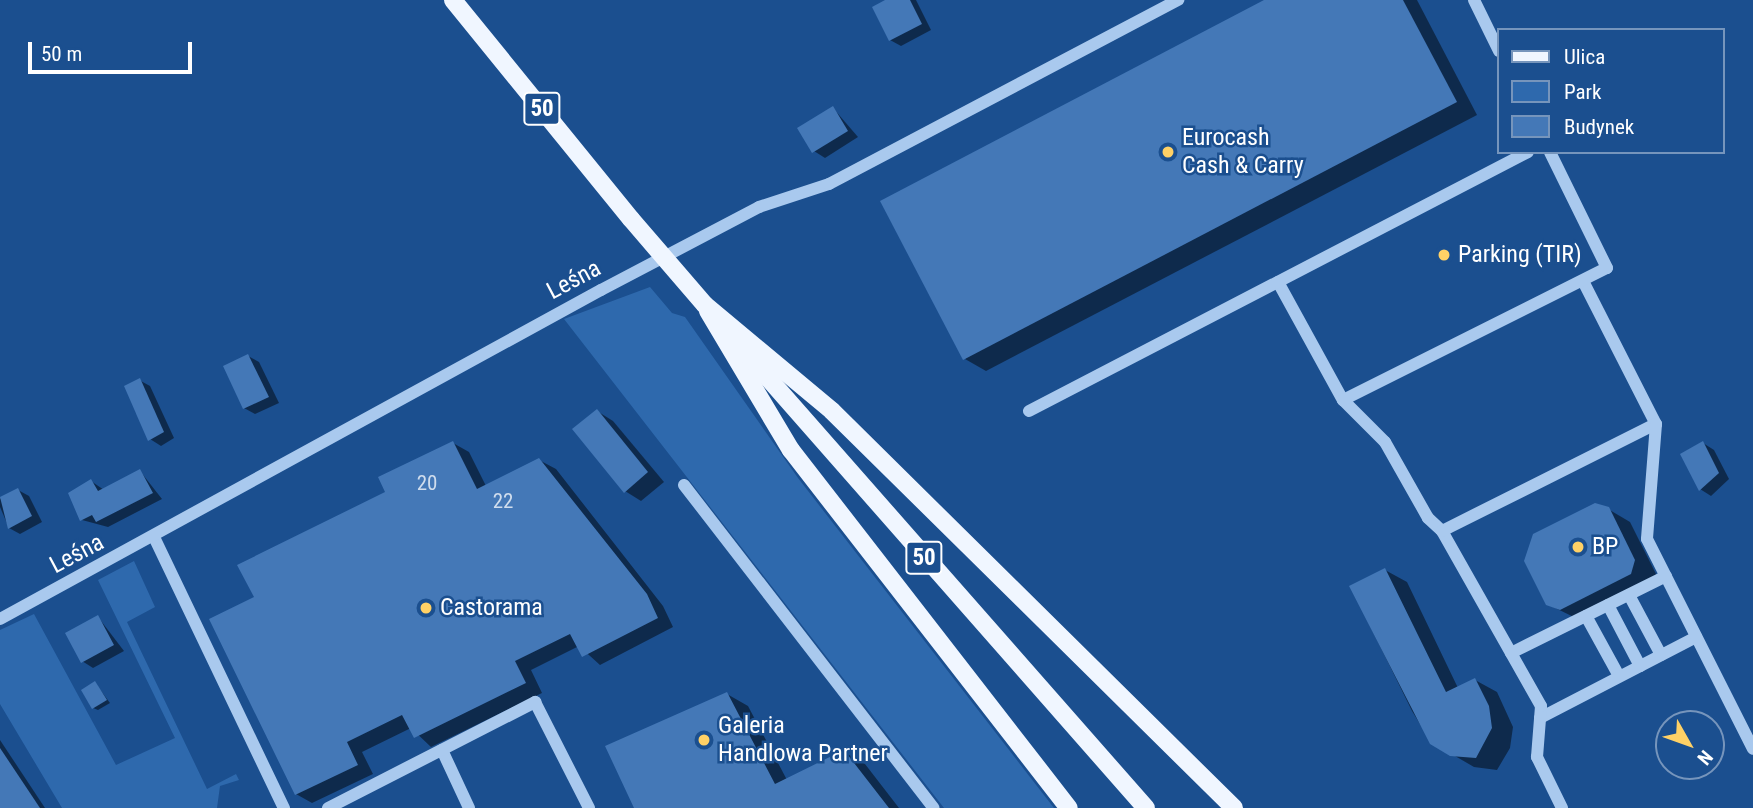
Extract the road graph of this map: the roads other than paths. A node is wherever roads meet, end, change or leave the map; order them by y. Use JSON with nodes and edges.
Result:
{"nodes":[{"id":1,"x":453,"y":0,"type":"edge"},
{"id":2,"x":1178,"y":0,"type":"edge"},
{"id":3,"x":1474,"y":0,"type":"edge"},
{"id":4,"x":1498,"y":49,"type":"edge"},
{"id":5,"x":1524,"y":154,"type":"edge"},
{"id":6,"x":1551,"y":154,"type":"edge"},
{"id":7,"x":1583,"y":281,"type":"junction"},
{"id":8,"x":1278,"y":282,"type":"junction"},
{"id":9,"x":705,"y":305,"type":"junction"},
{"id":10,"x":1343,"y":400,"type":"junction"},
{"id":11,"x":1029,"y":411,"type":"dead end"},
{"id":12,"x":1656,"y":424,"type":"junction"},
{"id":13,"x":684,"y":485,"type":"dead end"},
{"id":14,"x":1442,"y":531,"type":"junction"},
{"id":15,"x":154,"y":537,"type":"junction"},
{"id":16,"x":1666,"y":576,"type":"junction"},
{"id":17,"x":1629,"y":595,"type":"junction"},
{"id":18,"x":1608,"y":605,"type":"junction"},
{"id":19,"x":1586,"y":616,"type":"junction"},
{"id":20,"x":0,"y":619,"type":"edge"},
{"id":21,"x":1696,"y":637,"type":"junction"},
{"id":22,"x":1511,"y":653,"type":"junction"},
{"id":23,"x":1661,"y":655,"type":"junction"},
{"id":24,"x":1640,"y":666,"type":"junction"},
{"id":25,"x":1619,"y":676,"type":"junction"},
{"id":26,"x":1540,"y":718,"type":"junction"},
{"id":27,"x":1753,"y":749,"type":"edge"},
{"id":28,"x":442,"y":750,"type":"junction"},
{"id":29,"x":284,"y":808,"type":"edge"},
{"id":30,"x":328,"y":808,"type":"edge"},
{"id":31,"x":469,"y":808,"type":"edge"},
{"id":32,"x":589,"y":808,"type":"edge"},
{"id":33,"x":934,"y":808,"type":"edge"},
{"id":34,"x":1069,"y":808,"type":"edge"},
{"id":35,"x":1146,"y":808,"type":"edge"},
{"id":36,"x":1234,"y":808,"type":"edge"},
{"id":37,"x":1562,"y":808,"type":"edge"}],
"edges":[{"from":1,"to":9,"type":"main road","number":"50","bridge":true},
{"from":2,"to":15,"type":"street","name":"Leśna"},
{"from":3,"to":4,"type":"street"},
{"from":5,"to":8,"type":"street"},
{"from":6,"to":7,"type":"street"},
{"from":7,"to":10,"type":"street"},
{"from":7,"to":12,"type":"street"},
{"from":8,"to":10,"type":"street"},
{"from":8,"to":11,"type":"street"},
{"from":9,"to":34,"type":"main road"},
{"from":9,"to":35,"type":"main road","number":"50"},
{"from":9,"to":36,"type":"main road"},
{"from":10,"to":14,"type":"street"},
{"from":12,"to":14,"type":"street"},
{"from":12,"to":16,"type":"street"},
{"from":13,"to":33,"type":"street"},
{"from":14,"to":22,"type":"street"},
{"from":15,"to":20,"type":"street","name":"Leśna"},
{"from":15,"to":29,"type":"street"},
{"from":16,"to":17,"type":"street"},
{"from":16,"to":21,"type":"street"},
{"from":17,"to":18,"type":"street"},
{"from":17,"to":23,"type":"street"},
{"from":18,"to":19,"type":"street"},
{"from":18,"to":24,"type":"street"},
{"from":19,"to":22,"type":"street"},
{"from":19,"to":25,"type":"street"},
{"from":21,"to":23,"type":"street"},
{"from":21,"to":27,"type":"street"},
{"from":22,"to":26,"type":"street"},
{"from":23,"to":24,"type":"street"},
{"from":24,"to":25,"type":"street"},
{"from":25,"to":26,"type":"street"},
{"from":26,"to":37,"type":"street"},
{"from":28,"to":30,"type":"street"},
{"from":28,"to":31,"type":"street"},
{"from":28,"to":32,"type":"street"}]}
